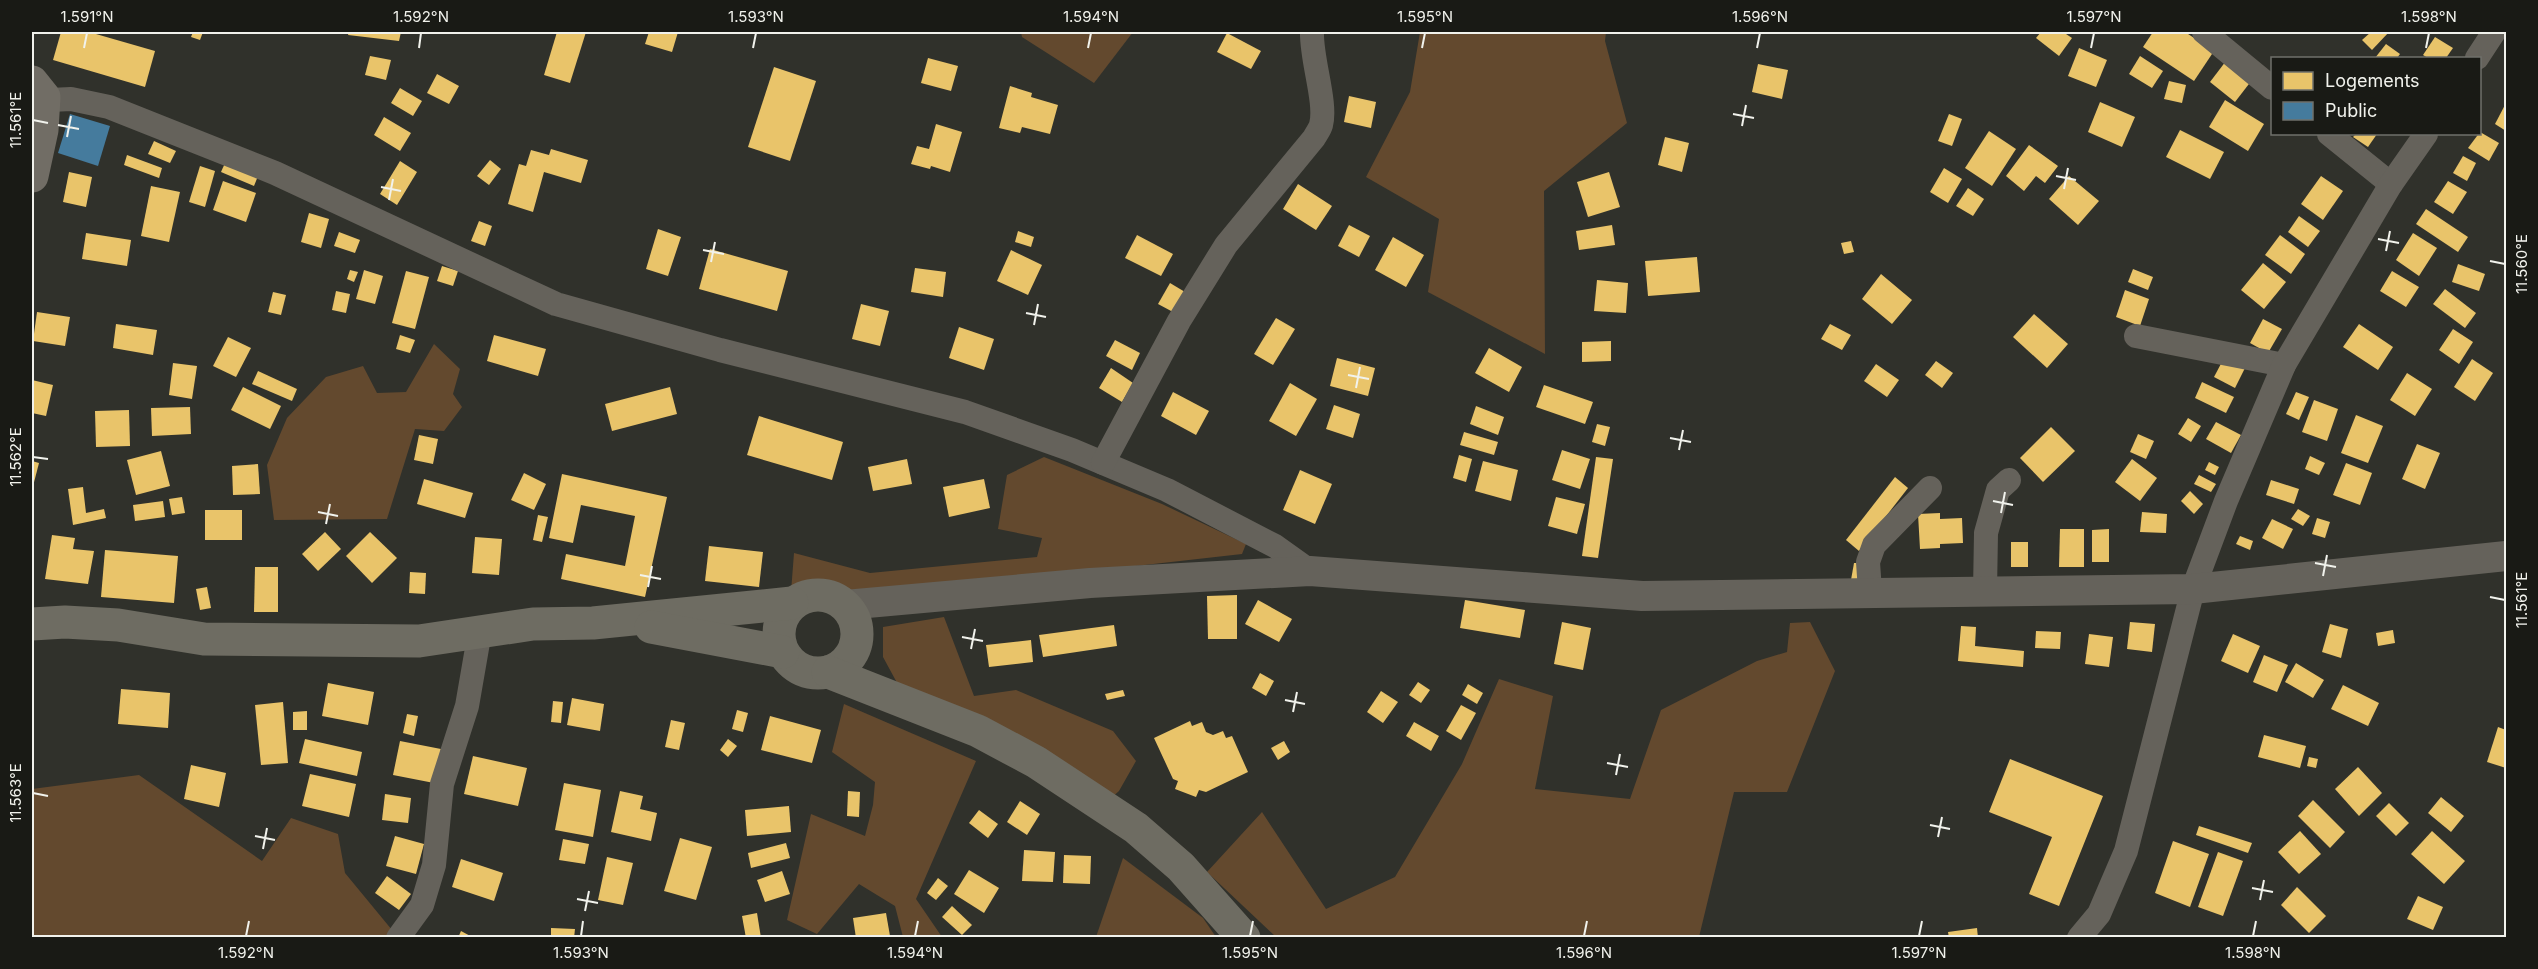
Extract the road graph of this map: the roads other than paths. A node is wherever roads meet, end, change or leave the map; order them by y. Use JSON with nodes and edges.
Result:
{"nodes":[{"id":1,"x":1312,"y":32,"type":"edge"},
{"id":2,"x":2204,"y":32,"type":"edge"},
{"id":3,"x":2494,"y":32,"type":"edge"},
{"id":4,"x":2478,"y":57,"type":"edge"},
{"id":5,"x":2271,"y":87,"type":"edge"},
{"id":6,"x":38,"y":90,"type":"edge"},
{"id":7,"x":2330,"y":135,"type":"edge"},
{"id":8,"x":2425,"y":135,"type":"edge"},
{"id":9,"x":32,"y":176,"type":"edge"},
{"id":10,"x":2391,"y":184,"type":"junction"},
{"id":11,"x":2136,"y":336,"type":"dead end"},
{"id":12,"x":2284,"y":365,"type":"junction"},
{"id":13,"x":1103,"y":463,"type":"junction"},
{"id":14,"x":2009,"y":480,"type":"dead end"},
{"id":15,"x":1930,"y":488,"type":"dead end"},
{"id":16,"x":2506,"y":556,"type":"edge"},
{"id":17,"x":1310,"y":571,"type":"junction"},
{"id":18,"x":2193,"y":589,"type":"junction"},
{"id":19,"x":1870,"y":591,"type":"junction"},
{"id":20,"x":1984,"y":591,"type":"junction"},
{"id":21,"x":792,"y":603,"type":"junction"},
{"id":22,"x":845,"y":604,"type":"junction"},
{"id":23,"x":614,"y":620,"type":"junction"},
{"id":24,"x":32,"y":624,"type":"edge"},
{"id":25,"x":480,"y":631,"type":"junction"},
{"id":26,"x":783,"y":652,"type":"junction"},
{"id":27,"x":828,"y":672,"type":"junction"},
{"id":28,"x":398,"y":938,"type":"edge"},
{"id":29,"x":1244,"y":938,"type":"edge"},
{"id":30,"x":2079,"y":938,"type":"edge"}],
"edges":[{"from":1,"to":13,"type":"street"},
{"from":2,"to":5,"type":"street"},
{"from":3,"to":4,"type":"street"},
{"from":6,"to":9,"type":"main road"},
{"from":6,"to":13,"type":"street"},
{"from":7,"to":10,"type":"street"},
{"from":8,"to":10,"type":"street"},
{"from":10,"to":12,"type":"street"},
{"from":11,"to":12,"type":"street"},
{"from":12,"to":18,"type":"street"},
{"from":13,"to":17,"type":"street"},
{"from":14,"to":20,"type":"street"},
{"from":15,"to":19,"type":"street"},
{"from":16,"to":18,"type":"street"},
{"from":17,"to":19,"type":"street"},
{"from":17,"to":22,"type":"street"},
{"from":18,"to":20,"type":"street"},
{"from":18,"to":30,"type":"street"},
{"from":19,"to":20,"type":"street"},
{"from":21,"to":22,"type":"main road"},
{"from":21,"to":23,"type":"main road"},
{"from":21,"to":26,"type":"main road"},
{"from":22,"to":27,"type":"main road"},
{"from":23,"to":25,"type":"main road"},
{"from":23,"to":26,"type":"main road"},
{"from":24,"to":25,"type":"main road"},
{"from":25,"to":28,"type":"street"},
{"from":26,"to":27,"type":"main road"},
{"from":27,"to":29,"type":"main road"}]}
